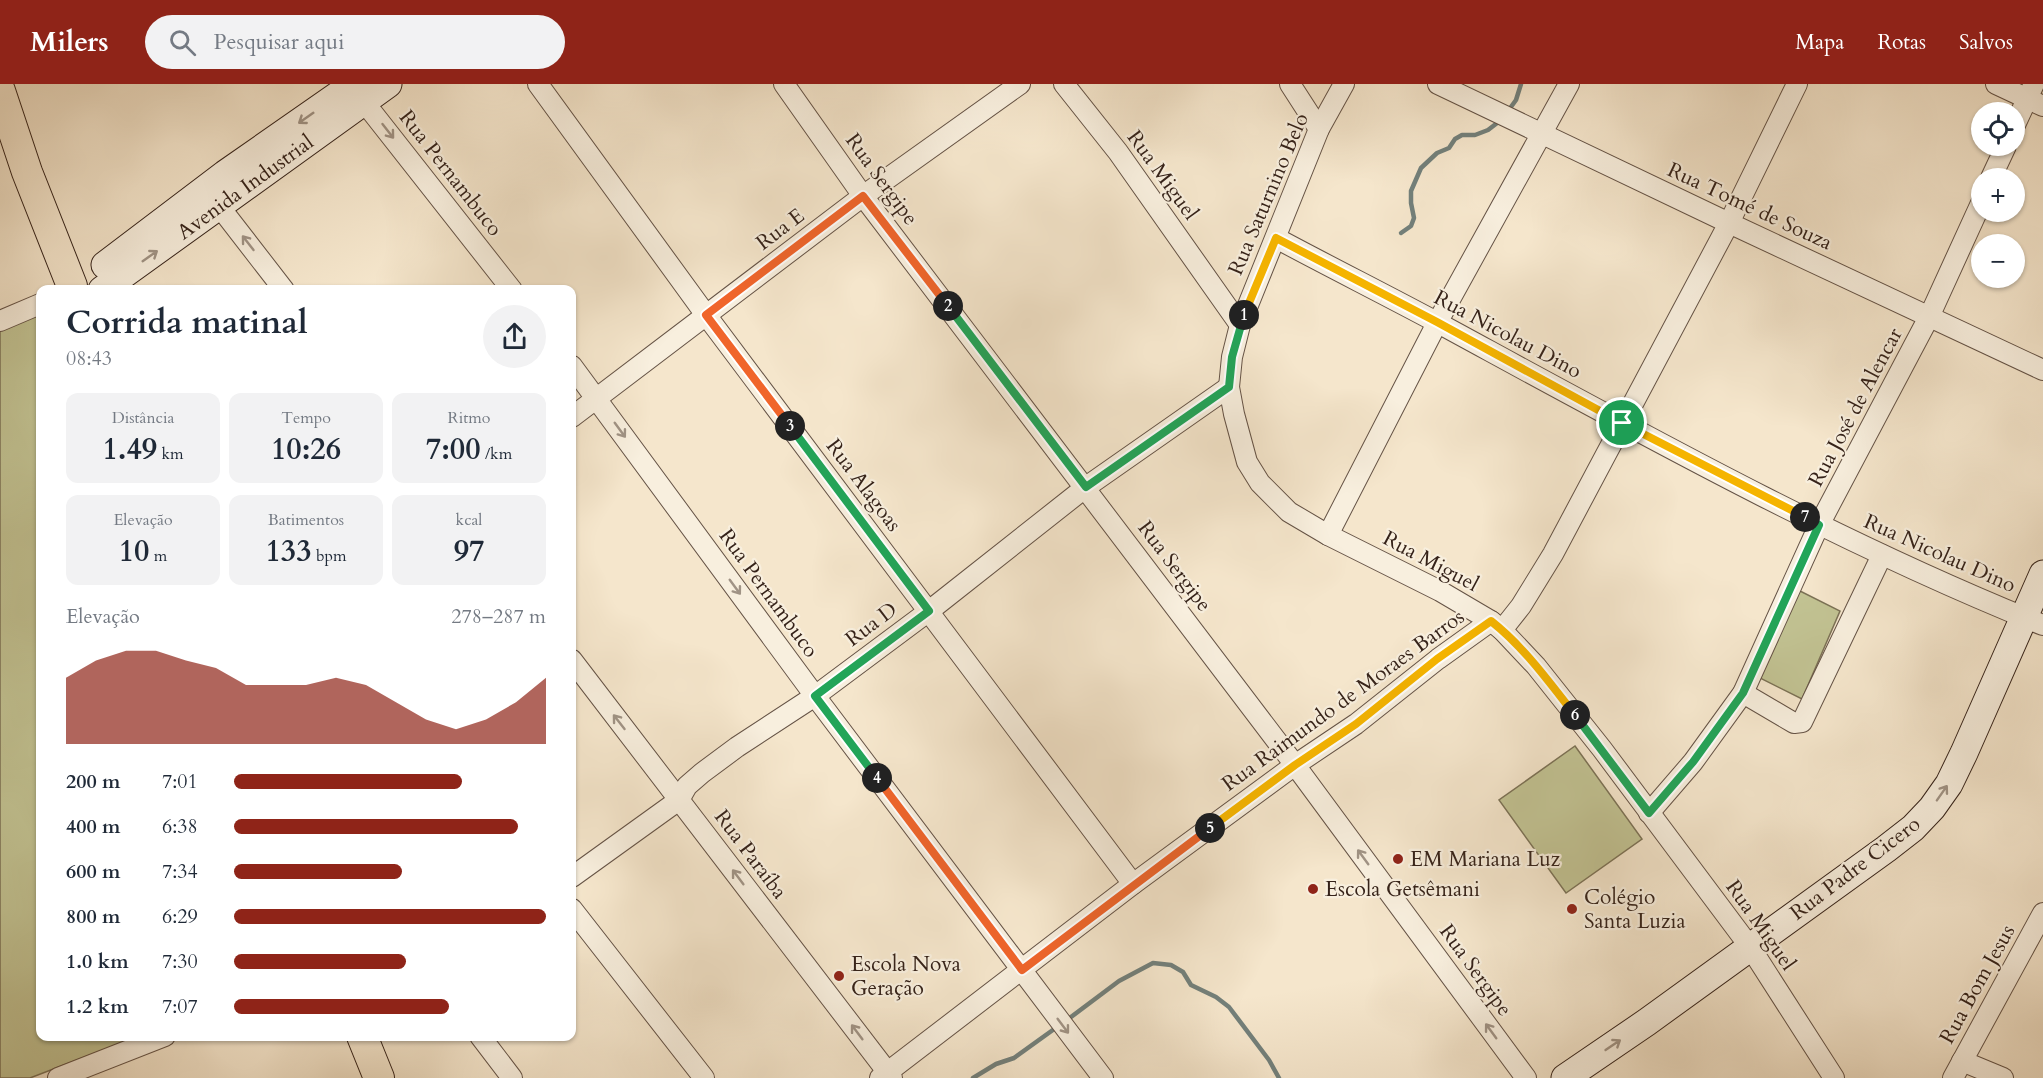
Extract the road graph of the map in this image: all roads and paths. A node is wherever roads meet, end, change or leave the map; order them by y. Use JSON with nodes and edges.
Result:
{"nodes":[{"id":1,"x":388,"y":84,"type":"edge"},
{"id":2,"x":538,"y":84,"type":"edge"},
{"id":3,"x":784,"y":84,"type":"edge"},
{"id":4,"x":1020,"y":84,"type":"edge"},
{"id":5,"x":1064,"y":84,"type":"edge"},
{"id":6,"x":1290,"y":84,"type":"edge"},
{"id":7,"x":1344,"y":84,"type":"edge"},
{"id":8,"x":1438,"y":84,"type":"edge"},
{"id":9,"x":1569,"y":84,"type":"edge"},
{"id":10,"x":1797,"y":84,"type":"edge"},
{"id":11,"x":1996,"y":84,"type":"edge"},
{"id":12,"x":356,"y":90,"type":"edge"},
{"id":13,"x":0,"y":91,"type":"edge"},
{"id":14,"x":2035,"y":97,"type":"edge"},
{"id":15,"x":2025,"y":111,"type":"edge"},
{"id":16,"x":1319,"y":129,"type":"junction"},
{"id":17,"x":1543,"y":133,"type":"junction"},
{"id":18,"x":863,"y":196,"type":"junction"},
{"id":19,"x":213,"y":198,"type":"junction"},
{"id":20,"x":1972,"y":222,"type":"edge"},
{"id":21,"x":1729,"y":223,"type":"junction"},
{"id":22,"x":1276,"y":238,"type":"junction"},
{"id":23,"x":66,"y":285,"type":"edge"},
{"id":24,"x":81,"y":285,"type":"edge"},
{"id":25,"x":280,"y":285,"type":"edge"},
{"id":26,"x":508,"y":285,"type":"edge"},
{"id":27,"x":36,"y":306,"type":"edge"},
{"id":28,"x":706,"y":315,"type":"junction"},
{"id":29,"x":1929,"y":317,"type":"junction"},
{"id":30,"x":0,"y":321,"type":"edge"},
{"id":31,"x":1437,"y":322,"type":"junction"},
{"id":32,"x":1240,"y":325,"type":"junction"},
{"id":33,"x":2043,"y":369,"type":"edge"},
{"id":34,"x":576,"y":371,"type":"edge"},
{"id":35,"x":1229,"y":387,"type":"junction"},
{"id":36,"x":596,"y":398,"type":"junction"},
{"id":37,"x":576,"y":414,"type":"edge"},
{"id":38,"x":1622,"y":423,"type":"junction"},
{"id":39,"x":1086,"y":487,"type":"junction"},
{"id":40,"x":1819,"y":525,"type":"junction"},
{"id":41,"x":1328,"y":535,"type":"junction"},
{"id":42,"x":1882,"y":555,"type":"junction"},
{"id":43,"x":2043,"y":574,"type":"edge"},
{"id":44,"x":929,"y":611,"type":"junction"},
{"id":45,"x":2033,"y":621,"type":"edge"},
{"id":46,"x":1496,"y":625,"type":"junction"},
{"id":47,"x":576,"y":665,"type":"edge"},
{"id":48,"x":1743,"y":693,"type":"junction"},
{"id":49,"x":815,"y":696,"type":"junction"},
{"id":50,"x":1295,"y":765,"type":"junction"},
{"id":51,"x":680,"y":800,"type":"junction"},
{"id":52,"x":1649,"y":813,"type":"junction"},
{"id":53,"x":576,"y":874,"type":"edge"},
{"id":54,"x":1133,"y":884,"type":"junction"},
{"id":55,"x":2043,"y":913,"type":"edge"},
{"id":56,"x":576,"y":914,"type":"edge"},
{"id":57,"x":1750,"y":947,"type":"junction"},
{"id":58,"x":1022,"y":970,"type":"junction"},
{"id":59,"x":152,"y":1041,"type":"edge"},
{"id":60,"x":364,"y":1041,"type":"edge"},
{"id":61,"x":484,"y":1041,"type":"edge"},
{"id":62,"x":1957,"y":1070,"type":"edge"},
{"id":63,"x":887,"y":1076,"type":"edge"},
{"id":64,"x":58,"y":1078,"type":"edge"},
{"id":65,"x":379,"y":1078,"type":"edge"},
{"id":66,"x":512,"y":1078,"type":"edge"},
{"id":67,"x":704,"y":1078,"type":"edge"},
{"id":68,"x":1102,"y":1078,"type":"edge"},
{"id":69,"x":1526,"y":1078,"type":"edge"},
{"id":70,"x":1565,"y":1078,"type":"edge"},
{"id":71,"x":1834,"y":1078,"type":"edge"},
{"id":72,"x":2002,"y":1078,"type":"edge"}],
"edges":[{"from":1,"to":12,"type":"street","name":"Avenida Industrial"},
{"from":2,"to":28,"type":"street","name":"Rua Alagoas"},
{"from":3,"to":18,"type":"street","name":"Rua Sergipe"},
{"from":4,"to":18,"type":"street","name":"Rua E"},
{"from":5,"to":32,"type":"street","name":"Rua Miguel"},
{"from":6,"to":16,"type":"street"},
{"from":7,"to":16,"type":"street","name":"Rua Saturnino Belo"},
{"from":8,"to":17,"type":"street","name":"Rua Tomé de Souza"},
{"from":9,"to":17,"type":"street"},
{"from":10,"to":21,"type":"street","name":"Rua Raimundo de Moraes Barros"},
{"from":11,"to":14,"type":"street"},
{"from":12,"to":19,"type":"street","name":"Avenida Industrial"},
{"from":12,"to":26,"type":"street","name":"Rua Pernambuco","one_way":true},
{"from":13,"to":23,"type":"main road"},
{"from":14,"to":15,"type":"street"},
{"from":16,"to":22,"type":"street","name":"Rua Saturnino Belo"},
{"from":17,"to":21,"type":"street","name":"Rua Tomé de Souza"},
{"from":17,"to":31,"type":"street"},
{"from":18,"to":28,"type":"street","name":"Rua E"},
{"from":18,"to":39,"type":"street","name":"Rua Sergipe"},
{"from":19,"to":24,"type":"street","name":"Avenida Industrial"},
{"from":25,"to":19,"type":"street","one_way":true},
{"from":20,"to":29,"type":"street","name":"Rua José de Alencar"},
{"from":21,"to":29,"type":"street","name":"Rua Tomé de Souza"},
{"from":21,"to":38,"type":"street","name":"Rua Raimundo de Moraes Barros"},
{"from":22,"to":31,"type":"street","name":"Rua Nicolau Dino"},
{"from":22,"to":32,"type":"street","name":"Rua Saturnino Belo"},
{"from":27,"to":30,"type":"street","name":"Avenida Industrial"},
{"from":28,"to":36,"type":"street","name":"Rua E"},
{"from":28,"to":44,"type":"street","name":"Rua Alagoas"},
{"from":29,"to":33,"type":"street","name":"Rua Tomé de Souza"},
{"from":29,"to":40,"type":"street","name":"Rua José de Alencar"},
{"from":31,"to":38,"type":"street","name":"Rua Nicolau Dino"},
{"from":31,"to":41,"type":"street"},
{"from":32,"to":35,"type":"street","name":"Rua Miguel"},
{"from":34,"to":36,"type":"street","name":"Rua Pernambuco"},
{"from":35,"to":39,"type":"street","name":"Rua D"},
{"from":35,"to":41,"type":"street","name":"Rua Miguel"},
{"from":36,"to":37,"type":"street","name":"Rua E"},
{"from":36,"to":49,"type":"street","name":"Rua Pernambuco","one_way":true},
{"from":38,"to":40,"type":"street","name":"Rua Nicolau Dino"},
{"from":38,"to":46,"type":"street","name":"Rua Raimundo de Moraes Barros"},
{"from":39,"to":44,"type":"street","name":"Rua D"},
{"from":39,"to":50,"type":"street","name":"Rua Sergipe"},
{"from":40,"to":42,"type":"street","name":"Rua Nicolau Dino"},
{"from":40,"to":48,"type":"street","name":"Rua José de Alencar"},
{"from":41,"to":46,"type":"street","name":"Rua Miguel"},
{"from":42,"to":45,"type":"street","name":"Rua Nicolau Dino"},
{"from":42,"to":48,"type":"street"},
{"from":43,"to":45,"type":"street","name":"Rua Padre Cicero"},
{"from":44,"to":49,"type":"street","name":"Rua D"},
{"from":44,"to":54,"type":"street","name":"Rua Alagoas"},
{"from":57,"to":45,"type":"street","name":"Rua Padre Cicero","one_way":true},
{"from":46,"to":50,"type":"street","name":"Rua Raimundo de Moraes Barros"},
{"from":46,"to":52,"type":"street","name":"Rua Miguel"},
{"from":51,"to":47,"type":"street","name":"Rua Paraíba","one_way":true},
{"from":48,"to":52,"type":"street","name":"Rua José de Alencar"},
{"from":49,"to":51,"type":"street","name":"Rua D"},
{"from":49,"to":58,"type":"street","name":"Rua Pernambuco"},
{"from":50,"to":54,"type":"street","name":"Rua Raimundo de Moraes Barros"},
{"from":69,"to":50,"type":"street","name":"Rua Sergipe","one_way":true},
{"from":51,"to":53,"type":"street","name":"Rua D"},
{"from":63,"to":51,"type":"street","name":"Rua Paraíba","one_way":true},
{"from":52,"to":57,"type":"street","name":"Rua Miguel"},
{"from":54,"to":58,"type":"street","name":"Rua Raimundo de Moraes Barros"},
{"from":55,"to":62,"type":"street","name":"Rua Bom Jesus"},
{"from":56,"to":67,"type":"street"},
{"from":70,"to":57,"type":"street","name":"Rua Padre Cicero","one_way":true},
{"from":57,"to":71,"type":"street","name":"Rua Miguel"},
{"from":58,"to":63,"type":"street","name":"Rua Raimundo de Moraes Barros"},
{"from":58,"to":68,"type":"street","name":"Rua Pernambuco","one_way":true},
{"from":59,"to":64,"type":"street"},
{"from":60,"to":65,"type":"main road"},
{"from":61,"to":66,"type":"street"},
{"from":62,"to":72,"type":"street"}]}
